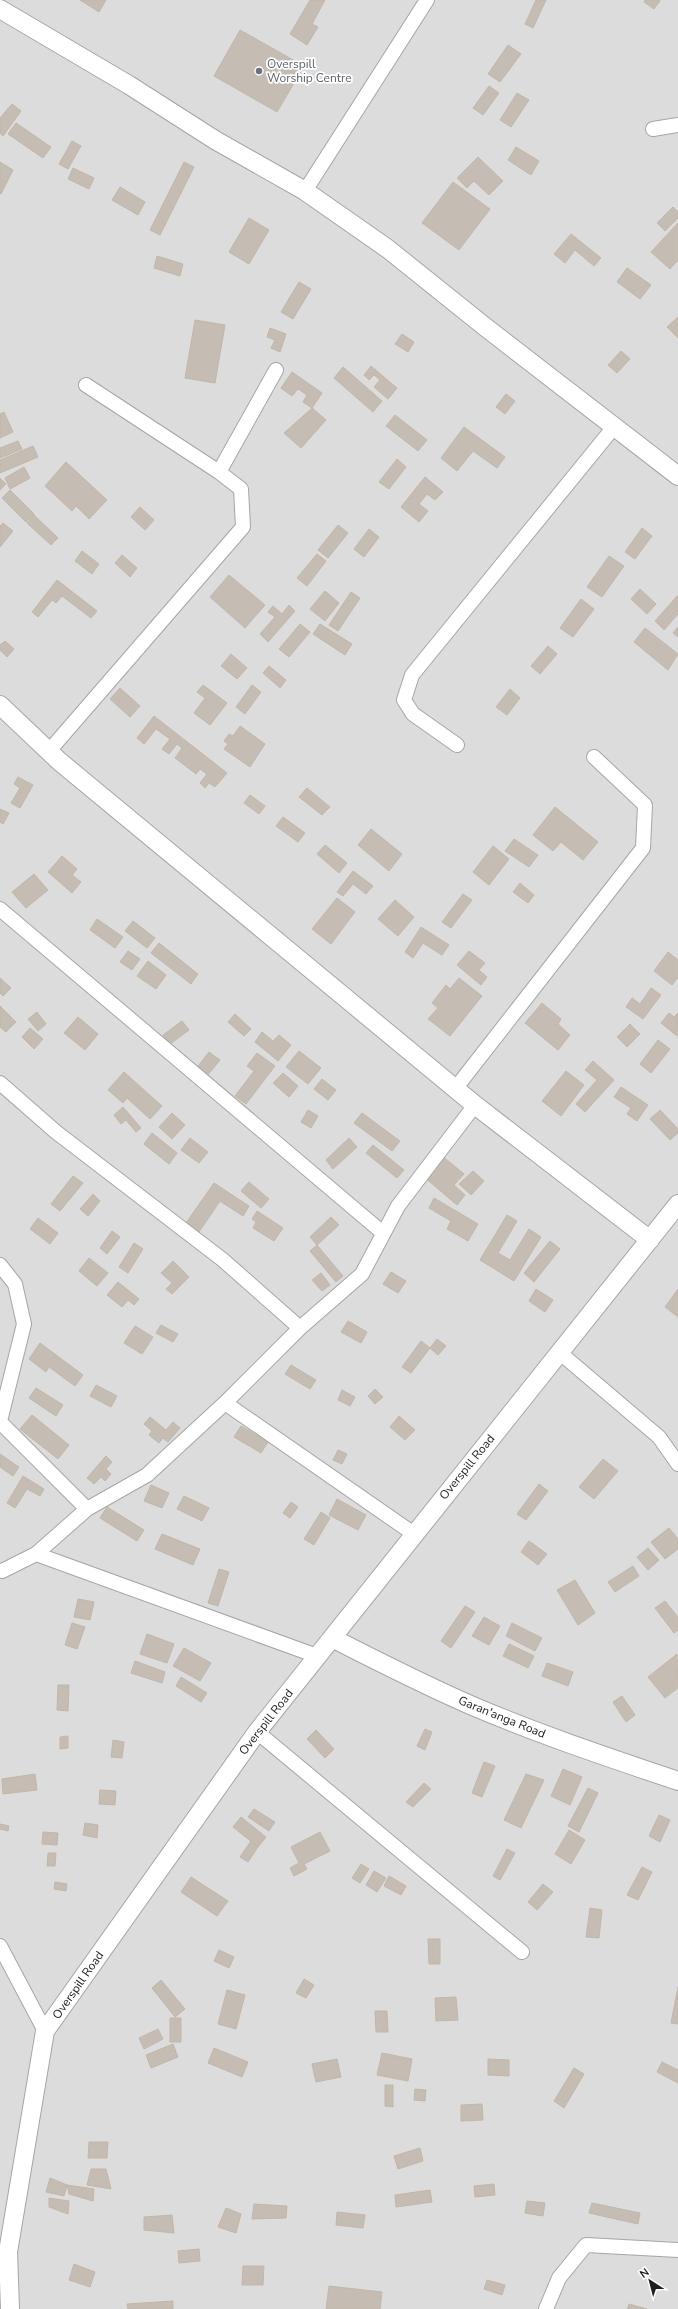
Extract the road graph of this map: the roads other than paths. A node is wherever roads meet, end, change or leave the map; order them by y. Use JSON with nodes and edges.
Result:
{"nodes":[{"id":1,"x":427,"y":0,"type":"edge"},
{"id":2,"x":0,"y":9,"type":"edge"},
{"id":3,"x":678,"y":126,"type":"edge"},
{"id":4,"x":653,"y":129,"type":"dead end"},
{"id":5,"x":305,"y":191,"type":"junction"},
{"id":6,"x":276,"y":370,"type":"dead end"},
{"id":7,"x":86,"y":385,"type":"dead end"},
{"id":8,"x":614,"y":426,"type":"junction"},
{"id":9,"x":219,"y":472,"type":"junction"},
{"id":10,"x":678,"y":476,"type":"edge"},
{"id":11,"x":0,"y":705,"type":"edge"},
{"id":12,"x":457,"y":744,"type":"dead end"},
{"id":13,"x":49,"y":751,"type":"junction"},
{"id":14,"x":594,"y":757,"type":"dead end"},
{"id":15,"x":0,"y":909,"type":"edge"},
{"id":16,"x":0,"y":1084,"type":"edge"},
{"id":17,"x":455,"y":1089,"type":"junction"},
{"id":18,"x":475,"y":1105,"type":"junction"},
{"id":19,"x":678,"y":1204,"type":"edge"},
{"id":20,"x":383,"y":1233,"type":"junction"},
{"id":21,"x":650,"y":1240,"type":"junction"},
{"id":22,"x":0,"y":1265,"type":"edge"},
{"id":23,"x":300,"y":1328,"type":"junction"},
{"id":24,"x":559,"y":1352,"type":"junction"},
{"id":25,"x":225,"y":1403,"type":"junction"},
{"id":26,"x":0,"y":1421,"type":"edge"},
{"id":27,"x":678,"y":1464,"type":"edge"},
{"id":28,"x":87,"y":1509,"type":"junction"},
{"id":29,"x":414,"y":1534,"type":"junction"},
{"id":30,"x":36,"y":1554,"type":"junction"},
{"id":31,"x":1,"y":1572,"type":"edge"},
{"id":32,"x":332,"y":1638,"type":"junction"},
{"id":33,"x":317,"y":1656,"type":"junction"},
{"id":34,"x":257,"y":1732,"type":"junction"},
{"id":35,"x":678,"y":1781,"type":"edge"},
{"id":36,"x":0,"y":1946,"type":"edge"},
{"id":37,"x":522,"y":1952,"type":"dead end"},
{"id":38,"x":45,"y":2031,"type":"junction"},
{"id":39,"x":678,"y":2250,"type":"edge"},
{"id":40,"x":10,"y":2309,"type":"edge"},
{"id":41,"x":546,"y":2309,"type":"edge"}],
"edges":[{"from":1,"to":5,"type":"street"},
{"from":2,"to":5,"type":"street"},
{"from":3,"to":4,"type":"street"},
{"from":5,"to":8,"type":"street"},
{"from":6,"to":9,"type":"street"},
{"from":7,"to":9,"type":"street"},
{"from":8,"to":10,"type":"street"},
{"from":8,"to":12,"type":"street"},
{"from":9,"to":13,"type":"street"},
{"from":11,"to":13,"type":"street"},
{"from":13,"to":17,"type":"street"},
{"from":14,"to":17,"type":"street"},
{"from":15,"to":20,"type":"street"},
{"from":16,"to":23,"type":"street"},
{"from":17,"to":18,"type":"street"},
{"from":18,"to":20,"type":"street"},
{"from":18,"to":21,"type":"street"},
{"from":19,"to":21,"type":"street","name":"Overspill Road"},
{"from":20,"to":23,"type":"street"},
{"from":21,"to":24,"type":"street","name":"Overspill Road"},
{"from":22,"to":26,"type":"street"},
{"from":23,"to":25,"type":"street"},
{"from":24,"to":27,"type":"street"},
{"from":24,"to":29,"type":"street","name":"Overspill Road"},
{"from":25,"to":28,"type":"street"},
{"from":25,"to":29,"type":"street"},
{"from":26,"to":28,"type":"street"},
{"from":28,"to":30,"type":"street"},
{"from":29,"to":32,"type":"street","name":"Overspill Road"},
{"from":30,"to":31,"type":"street"},
{"from":30,"to":33,"type":"street"},
{"from":32,"to":33,"type":"street","name":"Overspill Road"},
{"from":32,"to":35,"type":"street","name":"Garan'anga Road"},
{"from":33,"to":34,"type":"street","name":"Overspill Road"},
{"from":34,"to":37,"type":"street"},
{"from":34,"to":38,"type":"street","name":"Overspill Road"},
{"from":36,"to":38,"type":"street"},
{"from":38,"to":40,"type":"street","name":"Overspill Road"},
{"from":39,"to":41,"type":"street"}]}
